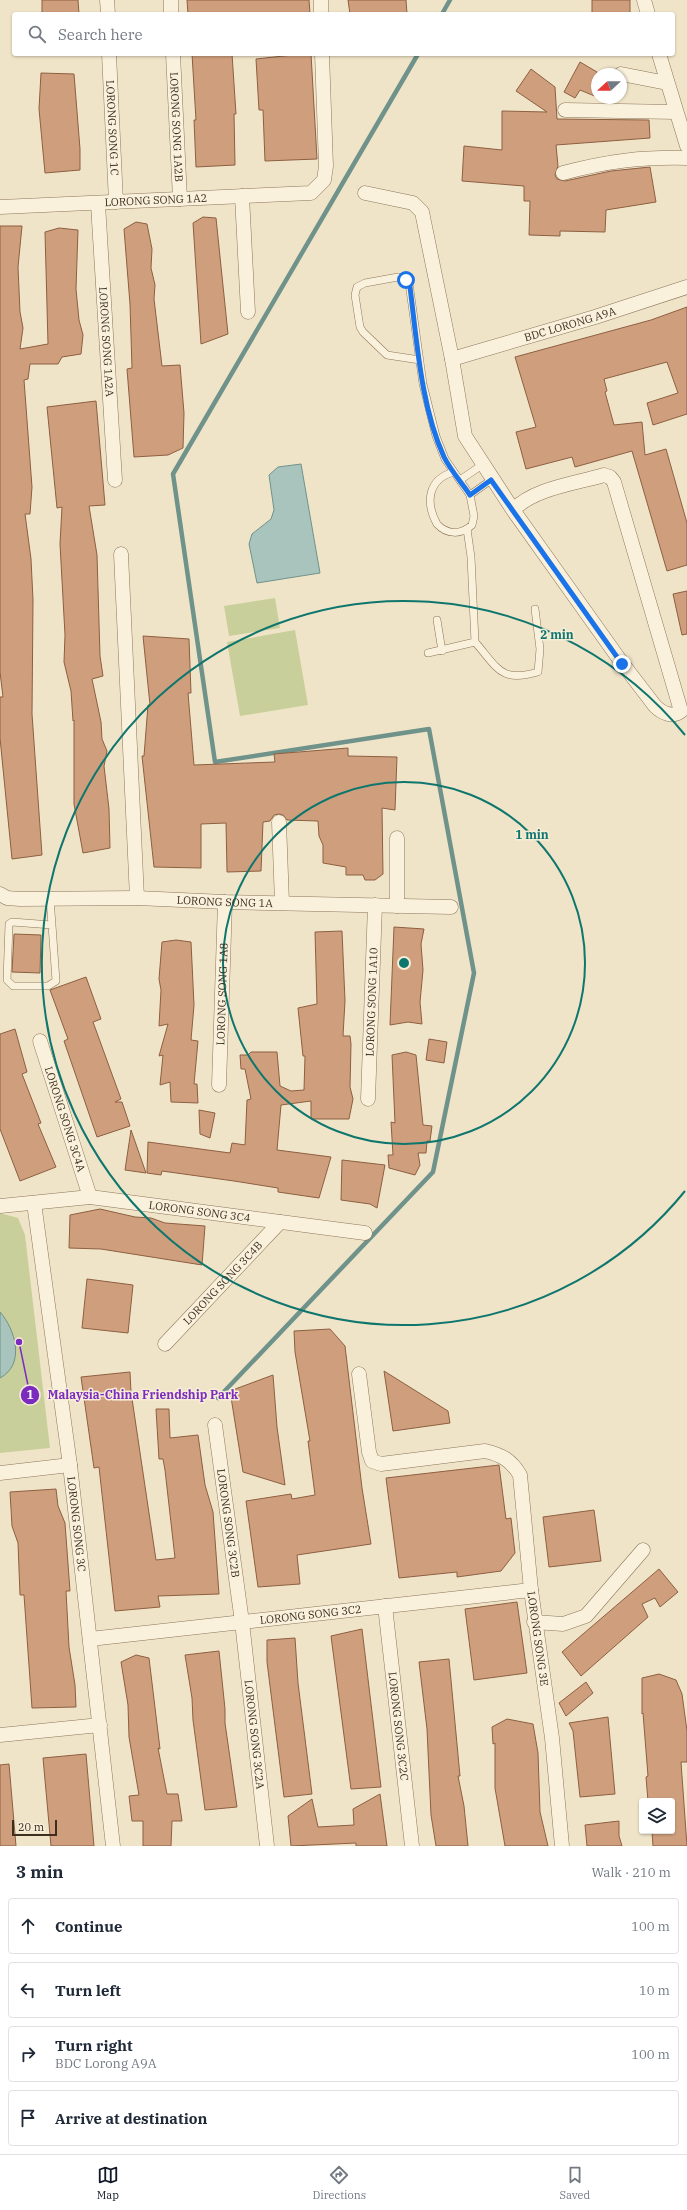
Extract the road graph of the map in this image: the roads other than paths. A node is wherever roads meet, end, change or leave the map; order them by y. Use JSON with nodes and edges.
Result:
{"nodes":[{"id":1,"x":107,"y":0,"type":"edge"},
{"id":2,"x":171,"y":0,"type":"edge"},
{"id":3,"x":321,"y":0,"type":"edge"},
{"id":4,"x":644,"y":0,"type":"edge"},
{"id":5,"x":108,"y":12,"type":"edge"},
{"id":6,"x":171,"y":12,"type":"edge"},
{"id":7,"x":321,"y":12,"type":"edge"},
{"id":8,"x":647,"y":12,"type":"edge"},
{"id":9,"x":109,"y":56,"type":"edge"},
{"id":10,"x":173,"y":56,"type":"edge"},
{"id":11,"x":322,"y":56,"type":"edge"},
{"id":12,"x":660,"y":56,"type":"edge"},
{"id":13,"x":627,"y":75,"type":"edge"},
{"id":14,"x":667,"y":83,"type":"junction"},
{"id":15,"x":565,"y":110,"type":"dead end"},
{"id":16,"x":676,"y":112,"type":"junction"},
{"id":17,"x":685,"y":128,"type":"edge"},
{"id":18,"x":687,"y":146,"type":"edge"},
{"id":19,"x":687,"y":158,"type":"edge"},
{"id":20,"x":563,"y":173,"type":"dead end"},
{"id":21,"x":365,"y":194,"type":"dead end"},
{"id":22,"x":242,"y":196,"type":"junction"},
{"id":23,"x":180,"y":199,"type":"junction"},
{"id":24,"x":116,"y":202,"type":"junction"},
{"id":25,"x":98,"y":204,"type":"junction"},
{"id":26,"x":0,"y":207,"type":"edge"},
{"id":27,"x":687,"y":287,"type":"edge"},
{"id":28,"x":248,"y":312,"type":"dead end"},
{"id":29,"x":452,"y":359,"type":"junction"},
{"id":30,"x":420,"y":360,"type":"junction"},
{"id":31,"x":482,"y":465,"type":"junction"},
{"id":32,"x":454,"y":472,"type":"junction"},
{"id":33,"x":115,"y":480,"type":"dead end"},
{"id":34,"x":460,"y":480,"type":"junction"},
{"id":35,"x":491,"y":480,"type":"junction"},
{"id":36,"x":470,"y":495,"type":"junction"},
{"id":37,"x":512,"y":510,"type":"junction"},
{"id":38,"x":467,"y":529,"type":"junction"},
{"id":39,"x":121,"y":554,"type":"dead end"},
{"id":40,"x":535,"y":609,"type":"dead end"},
{"id":41,"x":437,"y":620,"type":"dead end"},
{"id":42,"x":475,"y":642,"type":"junction"},
{"id":43,"x":442,"y":651,"type":"junction"},
{"id":44,"x":428,"y":653,"type":"dead end"},
{"id":45,"x":279,"y":822,"type":"dead end"},
{"id":46,"x":397,"y":838,"type":"dead end"},
{"id":47,"x":0,"y":894,"type":"edge"},
{"id":48,"x":136,"y":898,"type":"junction"},
{"id":49,"x":50,"y":899,"type":"junction"},
{"id":50,"x":225,"y":902,"type":"junction"},
{"id":51,"x":282,"y":903,"type":"junction"},
{"id":52,"x":375,"y":905,"type":"junction"},
{"id":53,"x":397,"y":906,"type":"junction"},
{"id":54,"x":451,"y":907,"type":"dead end"},
{"id":55,"x":52,"y":925,"type":"junction"},
{"id":56,"x":40,"y":1041,"type":"dead end"},
{"id":57,"x":219,"y":1085,"type":"dead end"},
{"id":58,"x":368,"y":1099,"type":"dead end"},
{"id":59,"x":90,"y":1197,"type":"junction"},
{"id":60,"x":34,"y":1203,"type":"junction"},
{"id":61,"x":0,"y":1206,"type":"edge"},
{"id":62,"x":280,"y":1222,"type":"junction"},
{"id":63,"x":365,"y":1233,"type":"dead end"},
{"id":64,"x":165,"y":1344,"type":"dead end"},
{"id":65,"x":359,"y":1374,"type":"dead end"},
{"id":66,"x":215,"y":1425,"type":"dead end"},
{"id":67,"x":70,"y":1465,"type":"junction"},
{"id":68,"x":0,"y":1473,"type":"edge"},
{"id":69,"x":643,"y":1550,"type":"dead end"},
{"id":70,"x":531,"y":1590,"type":"junction"},
{"id":71,"x":385,"y":1606,"type":"junction"},
{"id":72,"x":242,"y":1622,"type":"junction"},
{"id":73,"x":534,"y":1622,"type":"junction"},
{"id":74,"x":90,"y":1639,"type":"junction"},
{"id":75,"x":100,"y":1725,"type":"junction"},
{"id":76,"x":0,"y":1735,"type":"edge"},
{"id":77,"x":113,"y":1846,"type":"edge"},
{"id":78,"x":267,"y":1846,"type":"edge"},
{"id":79,"x":412,"y":1846,"type":"edge"},
{"id":80,"x":562,"y":1846,"type":"edge"}],
"edges":[{"from":1,"to":5,"type":"street"},
{"from":2,"to":6,"type":"street"},
{"from":3,"to":7,"type":"street"},
{"from":4,"to":8,"type":"street"},
{"from":9,"to":24,"type":"street","name":"LORONG SONG 1C"},
{"from":10,"to":23,"type":"street","name":"LORONG SONG 1A2B"},
{"from":11,"to":22,"type":"street","name":"LORONG SONG 1A2"},
{"from":12,"to":14,"type":"street"},
{"from":13,"to":14,"type":"street"},
{"from":14,"to":16,"type":"street"},
{"from":15,"to":16,"type":"street"},
{"from":16,"to":17,"type":"street"},
{"from":17,"to":18,"type":"street"},
{"from":19,"to":20,"type":"street"},
{"from":21,"to":29,"type":"street"},
{"from":22,"to":23,"type":"street","name":"LORONG SONG 1A2"},
{"from":22,"to":28,"type":"street"},
{"from":23,"to":24,"type":"street","name":"LORONG SONG 1A2"},
{"from":24,"to":25,"type":"street","name":"LORONG SONG 1A2"},
{"from":25,"to":26,"type":"street","name":"LORONG SONG 1A2"},
{"from":25,"to":33,"type":"street","name":"LORONG SONG 1A2A"},
{"from":27,"to":29,"type":"street","name":"BDC LORONG A9A"},
{"from":29,"to":31,"type":"street"},
{"from":30,"to":30,"type":"lane"},
{"from":30,"to":32,"type":"lane"},
{"from":31,"to":34,"type":"lane"},
{"from":31,"to":35,"type":"street"},
{"from":32,"to":34,"type":"lane"},
{"from":32,"to":38,"type":"lane"},
{"from":34,"to":36,"type":"lane"},
{"from":35,"to":36,"type":"lane"},
{"from":35,"to":37,"type":"street"},
{"from":36,"to":38,"type":"lane"},
{"from":37,"to":37,"type":"street"},
{"from":38,"to":42,"type":"lane"},
{"from":39,"to":48,"type":"street"},
{"from":40,"to":42,"type":"lane"},
{"from":41,"to":43,"type":"lane"},
{"from":42,"to":43,"type":"lane"},
{"from":43,"to":44,"type":"lane"},
{"from":45,"to":51,"type":"street"},
{"from":46,"to":53,"type":"street"},
{"from":47,"to":49,"type":"street","name":"LORONG SONG 1A"},
{"from":48,"to":49,"type":"street","name":"LORONG SONG 1A"},
{"from":48,"to":50,"type":"street","name":"LORONG SONG 1A"},
{"from":49,"to":55,"type":"lane"},
{"from":50,"to":51,"type":"street","name":"LORONG SONG 1A"},
{"from":50,"to":57,"type":"street","name":"LORONG SONG 1A8"},
{"from":51,"to":52,"type":"street","name":"LORONG SONG 1A"},
{"from":52,"to":53,"type":"street","name":"LORONG SONG 1A"},
{"from":52,"to":58,"type":"street","name":"LORONG SONG 1A10"},
{"from":53,"to":54,"type":"street","name":"LORONG SONG 1A"},
{"from":55,"to":55,"type":"lane"},
{"from":56,"to":59,"type":"street","name":"LORONG SONG 3C4A"},
{"from":59,"to":60,"type":"street","name":"LORONG SONG 3C4"},
{"from":59,"to":62,"type":"street","name":"LORONG SONG 3C4"},
{"from":60,"to":61,"type":"street","name":"LORONG SONG 3C4"},
{"from":60,"to":67,"type":"street","name":"LORONG SONG 3C"},
{"from":62,"to":63,"type":"street","name":"LORONG SONG 3C4"},
{"from":62,"to":64,"type":"street","name":"LORONG SONG 3C4B"},
{"from":65,"to":70,"type":"street","name":"LORONG SONG 3E"},
{"from":66,"to":72,"type":"street","name":"LORONG SONG 3C2B"},
{"from":67,"to":68,"type":"street"},
{"from":67,"to":74,"type":"street","name":"LORONG SONG 3C"},
{"from":69,"to":73,"type":"street"},
{"from":70,"to":71,"type":"street","name":"LORONG SONG 3C2"},
{"from":70,"to":73,"type":"street","name":"LORONG SONG 3E"},
{"from":71,"to":72,"type":"street","name":"LORONG SONG 3C2"},
{"from":71,"to":79,"type":"street","name":"LORONG SONG 3C2C"},
{"from":72,"to":74,"type":"street","name":"LORONG SONG 3C2"},
{"from":72,"to":78,"type":"street","name":"LORONG SONG 3C2A"},
{"from":73,"to":80,"type":"street","name":"LORONG SONG 3E"},
{"from":74,"to":75,"type":"street","name":"LORONG SONG 3C"},
{"from":75,"to":76,"type":"street"},
{"from":75,"to":77,"type":"street","name":"LORONG SONG 3C"}]}
